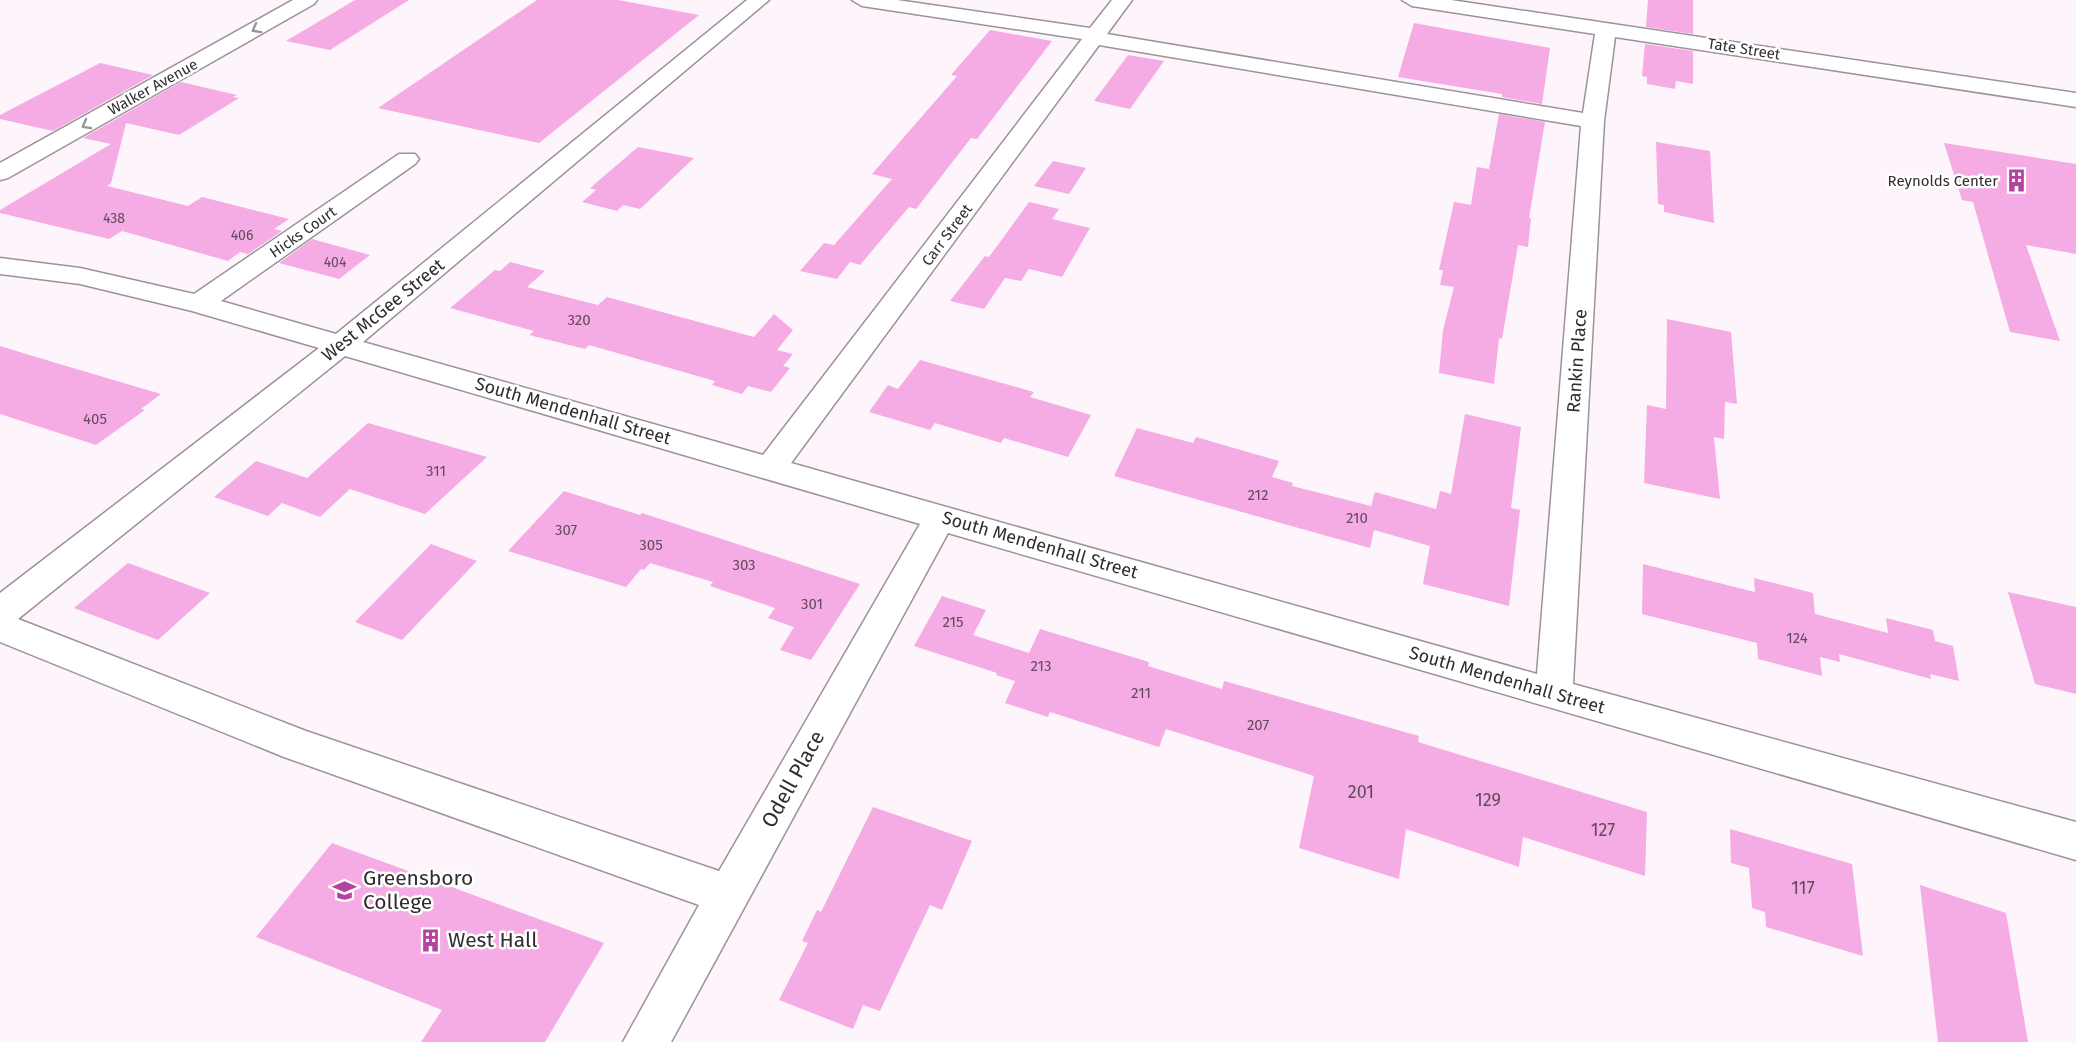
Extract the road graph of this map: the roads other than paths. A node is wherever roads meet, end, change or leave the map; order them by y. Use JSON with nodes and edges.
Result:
{"nodes":[{"id":1,"x":307,"y":0,"type":"edge"},
{"id":2,"x":759,"y":0,"type":"edge"},
{"id":3,"x":862,"y":0,"type":"edge"},
{"id":4,"x":1122,"y":0,"type":"edge"},
{"id":5,"x":1412,"y":0,"type":"edge"},
{"id":6,"x":1606,"y":28,"type":"junction"},
{"id":7,"x":1096,"y":36,"type":"junction"},
{"id":8,"x":2076,"y":100,"type":"edge"},
{"id":9,"x":1593,"y":121,"type":"junction"},
{"id":10,"x":407,"y":159,"type":"dead end"},
{"id":11,"x":0,"y":173,"type":"edge"},
{"id":12,"x":0,"y":266,"type":"edge"},
{"id":13,"x":199,"y":304,"type":"junction"},
{"id":14,"x":342,"y":345,"type":"junction"},
{"id":15,"x":770,"y":468,"type":"junction"},
{"id":16,"x":941,"y":516,"type":"junction"},
{"id":17,"x":0,"y":613,"type":"edge"},
{"id":18,"x":0,"y":627,"type":"edge"},
{"id":19,"x":1554,"y":694,"type":"junction"},
{"id":20,"x":2076,"y":842,"type":"edge"},
{"id":21,"x":728,"y":896,"type":"junction"},
{"id":22,"x":646,"y":1042,"type":"edge"}],
"edges":[{"from":1,"to":11,"type":"street","name":"Walker Avenue","one_way":true},
{"from":2,"to":14,"type":"street","name":"West McGee Street"},
{"from":3,"to":7,"type":"street"},
{"from":4,"to":7,"type":"street","name":"Carr Street"},
{"from":5,"to":6,"type":"street","name":"Tate Street"},
{"from":6,"to":8,"type":"street","name":"Tate Street"},
{"from":6,"to":9,"type":"street","name":"Rankin Place"},
{"from":7,"to":9,"type":"street"},
{"from":7,"to":15,"type":"street","name":"Carr Street"},
{"from":9,"to":19,"type":"street","name":"Rankin Place"},
{"from":10,"to":13,"type":"street","name":"Hicks Court"},
{"from":12,"to":13,"type":"street","name":"South Mendenhall Street"},
{"from":13,"to":14,"type":"street","name":"South Mendenhall Street"},
{"from":14,"to":15,"type":"street","name":"South Mendenhall Street"},
{"from":14,"to":17,"type":"street","name":"West McGee Street"},
{"from":15,"to":16,"type":"street","name":"South Mendenhall Street"},
{"from":16,"to":19,"type":"street","name":"South Mendenhall Street"},
{"from":16,"to":21,"type":"street","name":"Odell Place"},
{"from":18,"to":21,"type":"street"},
{"from":19,"to":20,"type":"street","name":"South Mendenhall Street"},
{"from":21,"to":22,"type":"street","name":"Odell Place"}]}
